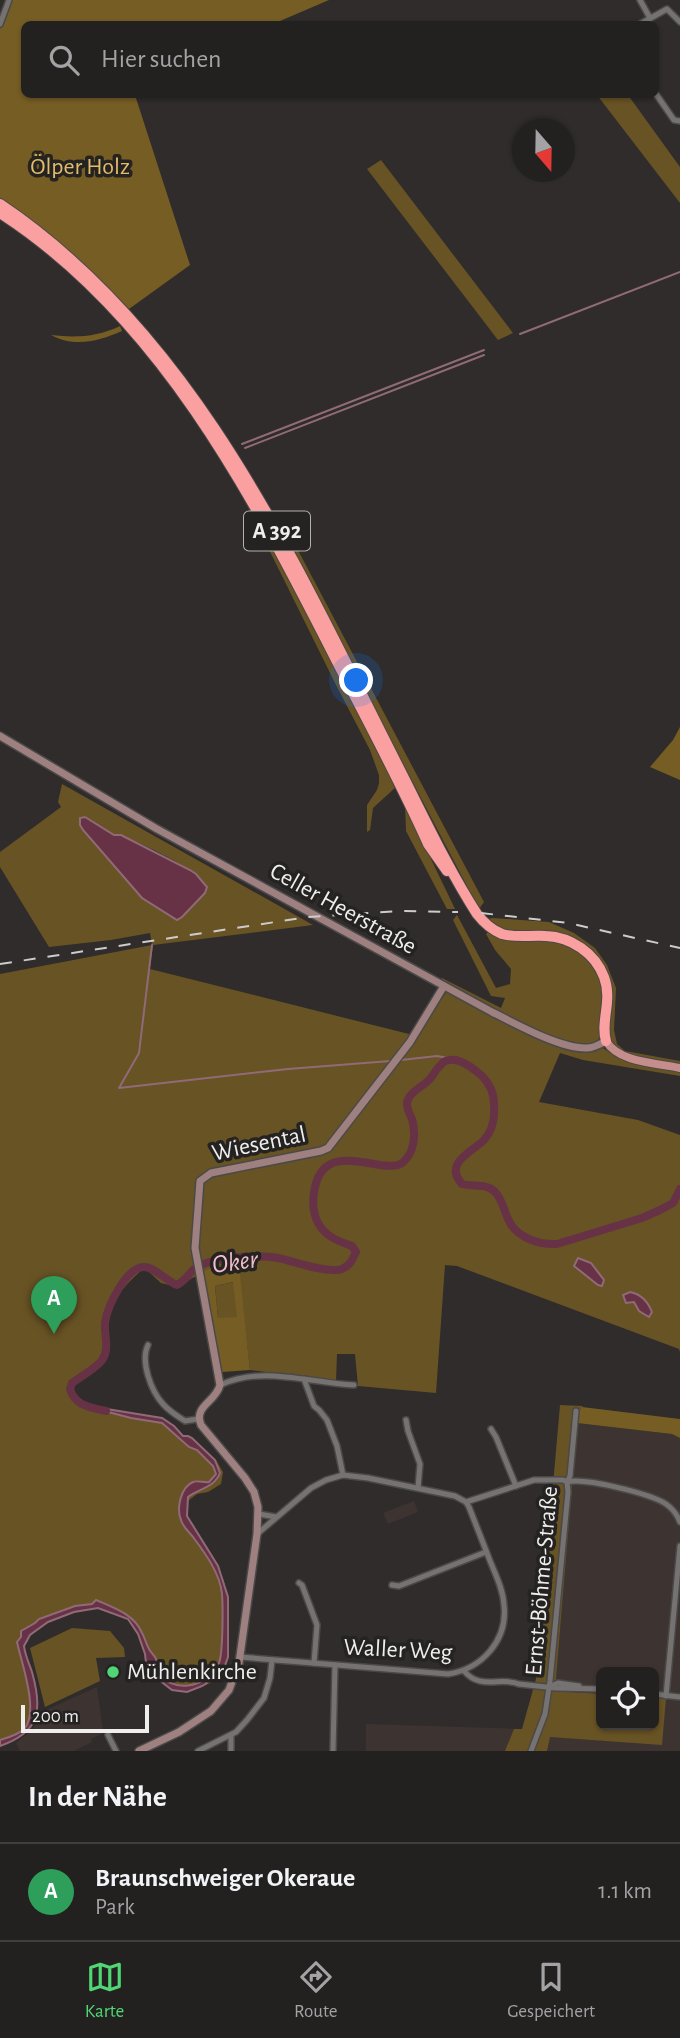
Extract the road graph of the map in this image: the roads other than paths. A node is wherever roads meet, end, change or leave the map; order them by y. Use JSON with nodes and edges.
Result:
{"nodes":[{"id":1,"x":9,"y":0,"type":"edge"},
{"id":2,"x":640,"y":0,"type":"edge"},
{"id":3,"x":650,"y":18,"type":"junction"},
{"id":4,"x":645,"y":21,"type":"edge"},
{"id":5,"x":680,"y":22,"type":"edge"},
{"id":6,"x":0,"y":24,"type":"edge"},
{"id":7,"x":659,"y":98,"type":"edge"},
{"id":8,"x":680,"y":121,"type":"edge"},
{"id":9,"x":0,"y":204,"type":"edge"},
{"id":10,"x":0,"y":213,"type":"edge"},
{"id":11,"x":0,"y":736,"type":"edge"},
{"id":12,"x":462,"y":889,"type":"junction"},
{"id":13,"x":444,"y":986,"type":"junction"},
{"id":14,"x":606,"y":1041,"type":"junction"},
{"id":15,"x":680,"y":1068,"type":"edge"},
{"id":16,"x":148,"y":1345,"type":"dead end"},
{"id":17,"x":304,"y":1379,"type":"junction"},
{"id":18,"x":220,"y":1385,"type":"junction"},
{"id":19,"x":354,"y":1385,"type":"dead end"},
{"id":20,"x":576,"y":1411,"type":"dead end"},
{"id":21,"x":199,"y":1415,"type":"junction"},
{"id":22,"x":406,"y":1420,"type":"dead end"},
{"id":23,"x":491,"y":1429,"type":"dead end"},
{"id":24,"x":343,"y":1475,"type":"junction"},
{"id":25,"x":567,"y":1482,"type":"junction"},
{"id":26,"x":516,"y":1486,"type":"junction"},
{"id":27,"x":418,"y":1488,"type":"junction"},
{"id":28,"x":466,"y":1502,"type":"junction"},
{"id":29,"x":259,"y":1514,"type":"junction"},
{"id":30,"x":276,"y":1517,"type":"junction"},
{"id":31,"x":680,"y":1522,"type":"edge"},
{"id":32,"x":257,"y":1534,"type":"junction"},
{"id":33,"x":680,"y":1546,"type":"edge"},
{"id":34,"x":486,"y":1552,"type":"junction"},
{"id":35,"x":299,"y":1583,"type":"dead end"},
{"id":36,"x":392,"y":1585,"type":"dead end"},
{"id":37,"x":240,"y":1657,"type":"junction"},
{"id":38,"x":272,"y":1660,"type":"junction"},
{"id":39,"x":314,"y":1663,"type":"junction"},
{"id":40,"x":335,"y":1665,"type":"junction"},
{"id":41,"x":464,"y":1671,"type":"junction"},
{"id":42,"x":550,"y":1687,"type":"junction"},
{"id":43,"x":596,"y":1689,"type":"edge"},
{"id":44,"x":659,"y":1695,"type":"edge"},
{"id":45,"x":666,"y":1696,"type":"junction"},
{"id":46,"x":680,"y":1697,"type":"edge"},
{"id":47,"x":108,"y":1735,"type":"dead end"},
{"id":48,"x":231,"y":1735,"type":"junction"},
{"id":49,"x":116,"y":1751,"type":"edge"},
{"id":50,"x":141,"y":1751,"type":"edge"},
{"id":51,"x":198,"y":1751,"type":"edge"},
{"id":52,"x":231,"y":1751,"type":"edge"},
{"id":53,"x":332,"y":1751,"type":"edge"},
{"id":54,"x":531,"y":1751,"type":"edge"}],
"edges":[{"from":1,"to":6,"type":"street"},
{"from":2,"to":3,"type":"street"},
{"from":3,"to":4,"type":"street"},
{"from":3,"to":5,"type":"street"},
{"from":7,"to":8,"type":"street"},
{"from":9,"to":12,"type":"highway","number":"A 392"},
{"from":10,"to":12,"type":"highway","number":"A 392"},
{"from":11,"to":13,"type":"street","name":"Celler Heerstraße"},
{"from":12,"to":14,"type":"highway"},
{"from":13,"to":14,"type":"street","name":"Celler Heerstraße"},
{"from":13,"to":18,"type":"street","name":"Wiesental"},
{"from":14,"to":15,"type":"main road"},
{"from":16,"to":21,"type":"street"},
{"from":17,"to":18,"type":"street"},
{"from":17,"to":19,"type":"street"},
{"from":17,"to":24,"type":"street"},
{"from":18,"to":21,"type":"street"},
{"from":20,"to":25,"type":"street","name":"Ernst-Böhme-Straße"},
{"from":21,"to":29,"type":"street"},
{"from":22,"to":27,"type":"street"},
{"from":23,"to":26,"type":"street"},
{"from":24,"to":27,"type":"street"},
{"from":24,"to":30,"type":"street"},
{"from":25,"to":26,"type":"street"},
{"from":25,"to":31,"type":"street"},
{"from":25,"to":42,"type":"street","name":"Ernst-Böhme-Straße"},
{"from":26,"to":28,"type":"street"},
{"from":27,"to":28,"type":"street"},
{"from":28,"to":34,"type":"street"},
{"from":29,"to":30,"type":"street"},
{"from":29,"to":32,"type":"street"},
{"from":30,"to":32,"type":"street"},
{"from":32,"to":37,"type":"street"},
{"from":33,"to":45,"type":"street"},
{"from":34,"to":36,"type":"street"},
{"from":34,"to":41,"type":"street"},
{"from":35,"to":39,"type":"street"},
{"from":37,"to":38,"type":"street","name":"Waller Weg"},
{"from":37,"to":50,"type":"street"},
{"from":38,"to":39,"type":"street","name":"Waller Weg"},
{"from":38,"to":48,"type":"street"},
{"from":39,"to":40,"type":"street","name":"Waller Weg"},
{"from":40,"to":41,"type":"street","name":"Waller Weg"},
{"from":40,"to":53,"type":"street"},
{"from":41,"to":42,"type":"street","name":"Waller Weg"},
{"from":42,"to":43,"type":"street","name":"Waller Weg"},
{"from":42,"to":54,"type":"street","name":"Ernst-Böhme-Straße"},
{"from":44,"to":45,"type":"street"},
{"from":45,"to":46,"type":"street"},
{"from":47,"to":49,"type":"street"},
{"from":48,"to":51,"type":"street"},
{"from":48,"to":52,"type":"street"}]}
